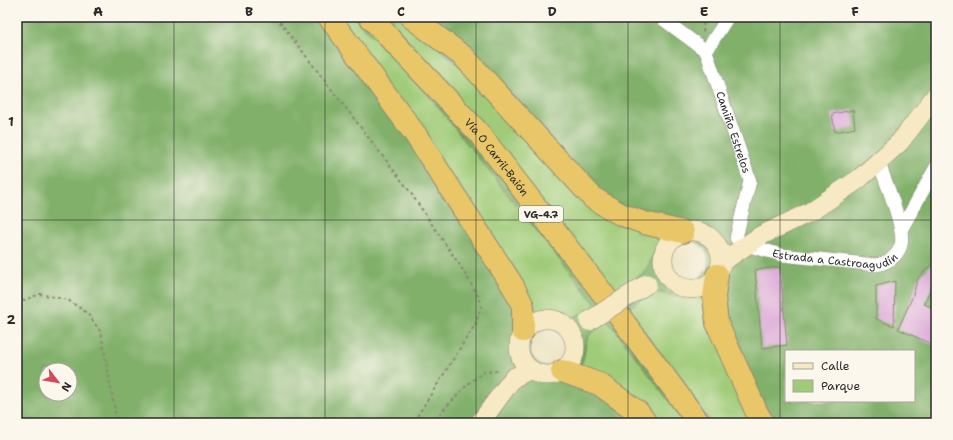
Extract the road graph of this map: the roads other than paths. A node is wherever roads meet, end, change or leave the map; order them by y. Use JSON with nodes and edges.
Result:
{"nodes":[{"id":1,"x":329,"y":17,"type":"edge"},
{"id":2,"x":370,"y":17,"type":"edge"},
{"id":3,"x":411,"y":17,"type":"edge"},
{"id":4,"x":660,"y":17,"type":"edge"},
{"id":5,"x":728,"y":17,"type":"edge"},
{"id":6,"x":706,"y":51,"type":"junction"},
{"id":7,"x":936,"y":95,"type":"edge"},
{"id":8,"x":879,"y":163,"type":"junction"},
{"id":9,"x":936,"y":167,"type":"edge"},
{"id":10,"x":901,"y":230,"type":"junction"},
{"id":11,"x":683,"y":232,"type":"junction"},
{"id":12,"x":710,"y":236,"type":"junction"},
{"id":13,"x":747,"y":239,"type":"junction"},
{"id":14,"x":719,"y":269,"type":"junction"},
{"id":15,"x":666,"y":272,"type":"junction"},
{"id":16,"x":523,"y":331,"type":"junction"},
{"id":17,"x":572,"y":334,"type":"junction"},
{"id":18,"x":529,"y":370,"type":"junction"},
{"id":19,"x":562,"y":371,"type":"junction"},
{"id":20,"x":480,"y":423,"type":"edge"},
{"id":21,"x":646,"y":423,"type":"edge"},
{"id":22,"x":699,"y":423,"type":"edge"},
{"id":23,"x":763,"y":423,"type":"edge"}],
"edges":[{"from":1,"to":16,"type":"highway"},
{"from":2,"to":22,"type":"highway","name":"Vía O Carril-Baión","number":"VG-4.7"},
{"from":3,"to":11,"type":"highway"},
{"from":4,"to":6,"type":"street"},
{"from":5,"to":6,"type":"street"},
{"from":6,"to":13,"type":"street","name":"Camiño Estrelos"},
{"from":7,"to":8,"type":"main road"},
{"from":8,"to":10,"type":"street","name":"Estrada a Castroagudín"},
{"from":8,"to":13,"type":"main road"},
{"from":9,"to":10,"type":"street","name":"Estrada a Castroagudín"},
{"from":10,"to":13,"type":"street","name":"Estrada a Castroagudín"},
{"from":11,"to":12,"type":"main road"},
{"from":11,"to":15,"type":"main road"},
{"from":12,"to":13,"type":"main road"},
{"from":12,"to":14,"type":"main road"},
{"from":13,"to":14,"type":"main road"},
{"from":14,"to":15,"type":"main road"},
{"from":14,"to":23,"type":"highway"},
{"from":15,"to":17,"type":"main road","bridge":true},
{"from":16,"to":17,"type":"main road"},
{"from":16,"to":18,"type":"main road"},
{"from":17,"to":19,"type":"main road"},
{"from":18,"to":19,"type":"main road"},
{"from":18,"to":20,"type":"main road"},
{"from":19,"to":21,"type":"highway"}]}
